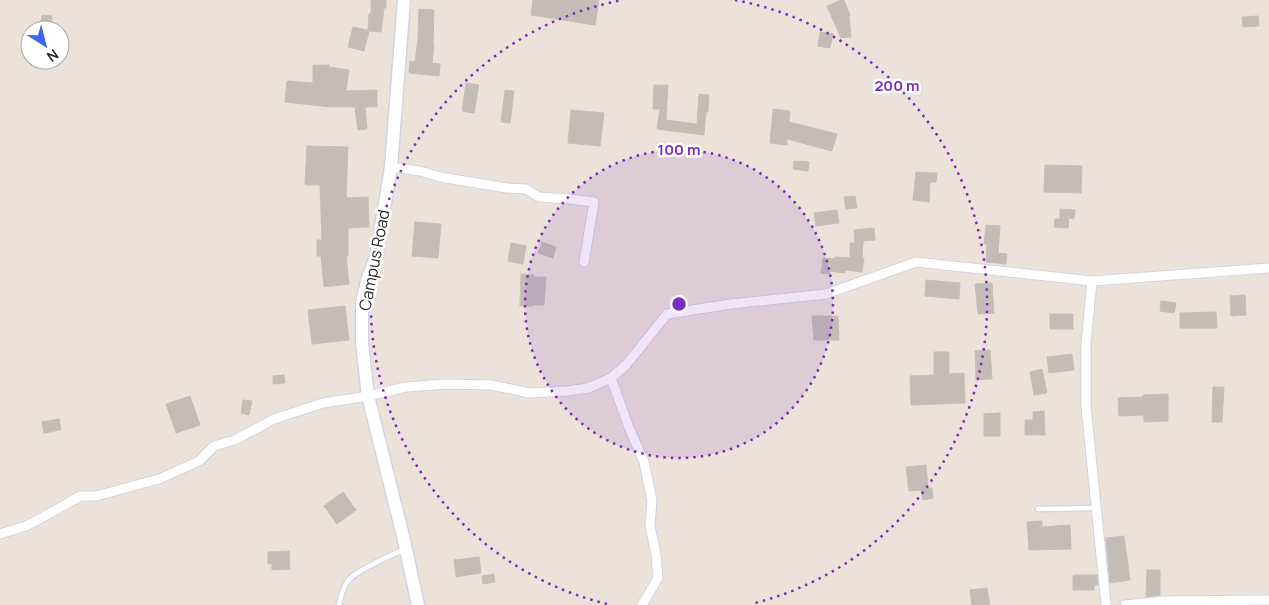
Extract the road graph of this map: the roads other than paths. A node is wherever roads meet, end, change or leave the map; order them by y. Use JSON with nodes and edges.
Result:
{"nodes":[{"id":1,"x":404,"y":0,"type":"edge"},
{"id":2,"x":391,"y":167,"type":"junction"},
{"id":3,"x":584,"y":262,"type":"dead end"},
{"id":4,"x":1269,"y":268,"type":"edge"},
{"id":5,"x":1092,"y":281,"type":"junction"},
{"id":6,"x":611,"y":378,"type":"junction"},
{"id":7,"x":368,"y":396,"type":"junction"},
{"id":8,"x":1096,"y":508,"type":"junction"},
{"id":9,"x":1038,"y":509,"type":"dead end"},
{"id":10,"x":0,"y":534,"type":"edge"},
{"id":11,"x":406,"y":550,"type":"junction"},
{"id":12,"x":1269,"y":600,"type":"edge"},
{"id":13,"x":340,"y":605,"type":"edge"},
{"id":14,"x":418,"y":605,"type":"edge"},
{"id":15,"x":642,"y":605,"type":"edge"},
{"id":16,"x":1106,"y":605,"type":"edge"},
{"id":17,"x":1125,"y":605,"type":"edge"}],
"edges":[{"from":1,"to":2,"type":"street","name":"Campus Road"},
{"from":2,"to":3,"type":"street"},
{"from":2,"to":7,"type":"street","name":"Campus Road"},
{"from":4,"to":5,"type":"street"},
{"from":5,"to":6,"type":"street"},
{"from":5,"to":8,"type":"street"},
{"from":6,"to":7,"type":"street"},
{"from":6,"to":15,"type":"street"},
{"from":7,"to":10,"type":"street"},
{"from":7,"to":11,"type":"street","name":"Campus Road"},
{"from":8,"to":9,"type":"lane"},
{"from":8,"to":16,"type":"street"},
{"from":11,"to":13,"type":"lane"},
{"from":11,"to":14,"type":"street","name":"Campus Road"},
{"from":12,"to":17,"type":"street"}]}
